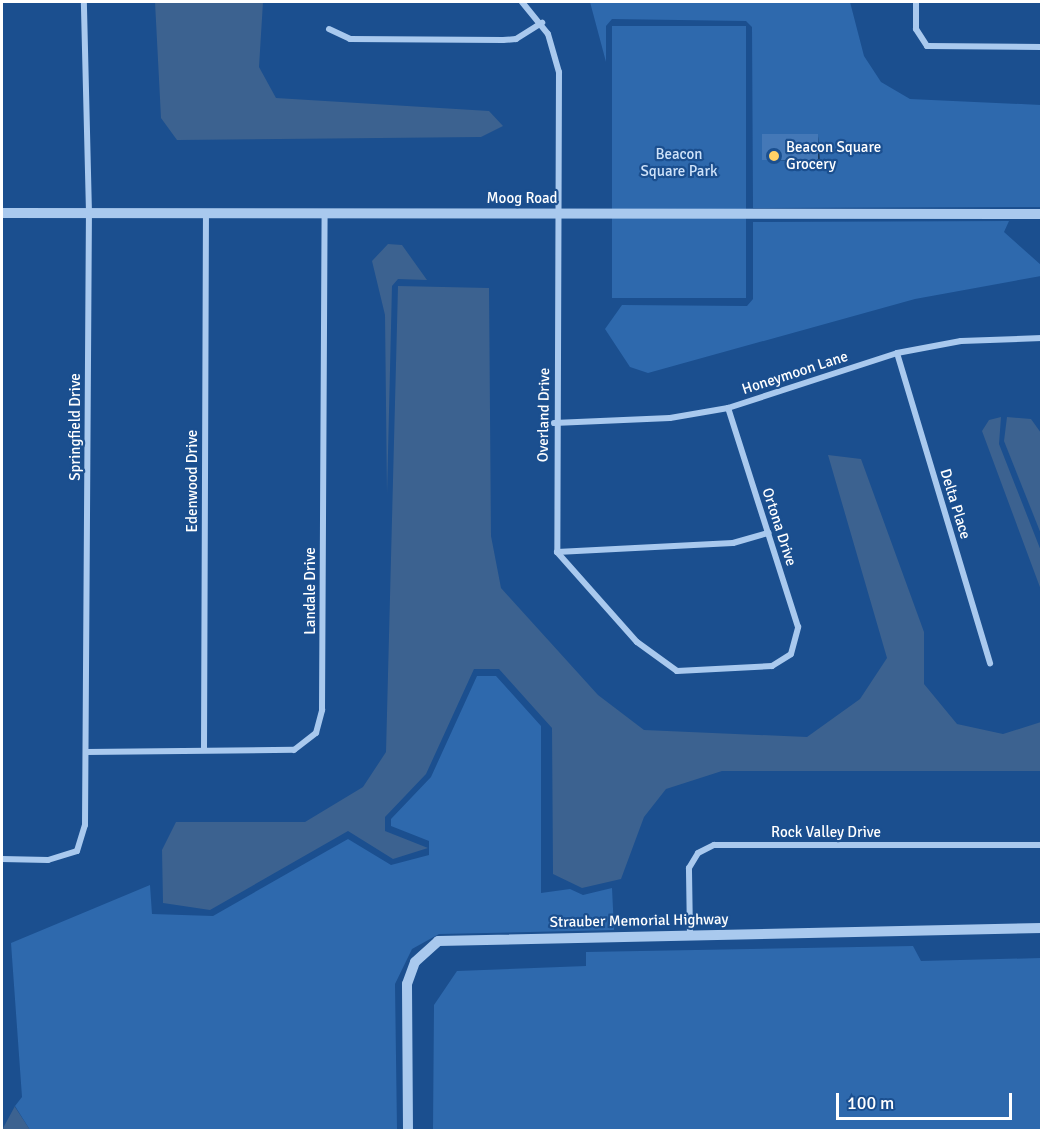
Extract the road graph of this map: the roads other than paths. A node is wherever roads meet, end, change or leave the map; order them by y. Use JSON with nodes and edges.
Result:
{"nodes":[{"id":1,"x":84,"y":2,"type":"edge"},
{"id":2,"x":522,"y":2,"type":"edge"},
{"id":3,"x":916,"y":2,"type":"edge"},
{"id":4,"x":542,"y":23,"type":"junction"},
{"id":5,"x":329,"y":30,"type":"dead end"},
{"id":6,"x":1041,"y":47,"type":"edge"},
{"id":7,"x":2,"y":213,"type":"edge"},
{"id":8,"x":89,"y":213,"type":"junction"},
{"id":9,"x":206,"y":213,"type":"junction"},
{"id":10,"x":325,"y":214,"type":"junction"},
{"id":11,"x":560,"y":214,"type":"junction"},
{"id":12,"x":1041,"y":214,"type":"edge"},
{"id":13,"x":1041,"y":338,"type":"edge"},
{"id":14,"x":897,"y":352,"type":"junction"},
{"id":15,"x":728,"y":408,"type":"junction"},
{"id":16,"x":554,"y":423,"type":"junction"},
{"id":17,"x":769,"y":533,"type":"junction"},
{"id":18,"x":556,"y":552,"type":"junction"},
{"id":19,"x":990,"y":663,"type":"dead end"},
{"id":20,"x":204,"y":750,"type":"junction"},
{"id":21,"x":86,"y":752,"type":"junction"},
{"id":22,"x":1041,"y":845,"type":"edge"},
{"id":23,"x":2,"y":859,"type":"edge"},
{"id":24,"x":1041,"y":928,"type":"edge"},
{"id":25,"x":690,"y":935,"type":"junction"},
{"id":26,"x":408,"y":1131,"type":"edge"}],
"edges":[{"from":1,"to":8,"type":"street","name":"Springfield Drive"},
{"from":2,"to":4,"type":"street","name":"Overland Drive"},
{"from":3,"to":6,"type":"street"},
{"from":4,"to":5,"type":"street"},
{"from":4,"to":11,"type":"street","name":"Overland Drive"},
{"from":7,"to":8,"type":"street","name":"Moog Road"},
{"from":8,"to":9,"type":"street","name":"Moog Road"},
{"from":8,"to":21,"type":"street","name":"Springfield Drive"},
{"from":9,"to":10,"type":"street","name":"Moog Road"},
{"from":9,"to":20,"type":"street","name":"Edenwood Drive"},
{"from":10,"to":11,"type":"street","name":"Moog Road"},
{"from":10,"to":20,"type":"street","name":"Landale Drive"},
{"from":11,"to":12,"type":"street","name":"Moog Road"},
{"from":11,"to":16,"type":"street","name":"Overland Drive"},
{"from":13,"to":14,"type":"street","name":"Honeymoon Lane"},
{"from":14,"to":15,"type":"street","name":"Honeymoon Lane"},
{"from":14,"to":19,"type":"street","name":"Delta Place"},
{"from":15,"to":16,"type":"street","name":"Honeymoon Lane"},
{"from":15,"to":17,"type":"street","name":"Ortona Drive"},
{"from":16,"to":18,"type":"street","name":"Overland Drive"},
{"from":17,"to":18,"type":"street"},
{"from":17,"to":18,"type":"street","name":"Ortona Drive"},
{"from":20,"to":21,"type":"street","name":"Landale Drive"},
{"from":21,"to":23,"type":"street","name":"Springfield Drive"},
{"from":22,"to":25,"type":"street","name":"Rock Valley Drive"},
{"from":24,"to":25,"type":"street","name":"Strauber Memorial Highway"},
{"from":25,"to":26,"type":"street","name":"Strauber Memorial Highway"}]}
